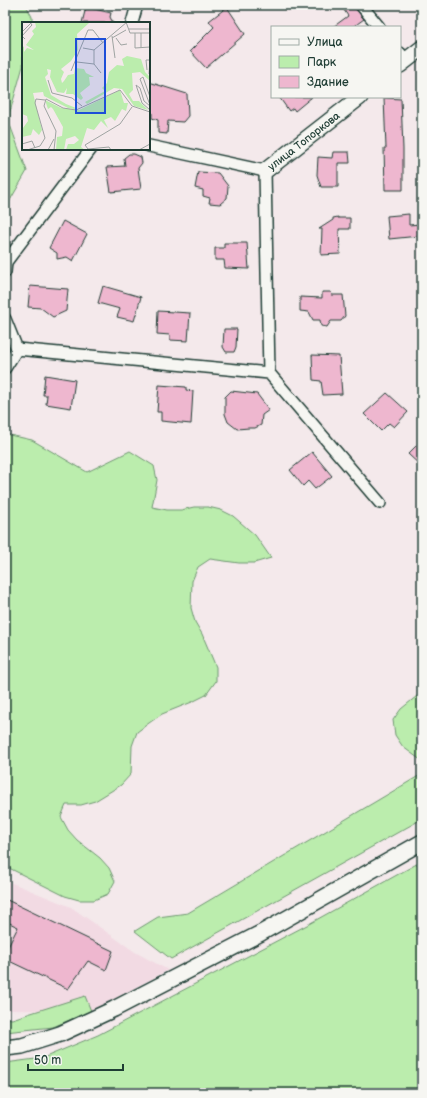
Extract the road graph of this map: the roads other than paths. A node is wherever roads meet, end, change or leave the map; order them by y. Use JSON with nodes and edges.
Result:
{"nodes":[{"id":1,"x":137,"y":5,"type":"edge"},
{"id":2,"x":361,"y":5,"type":"edge"},
{"id":3,"x":132,"y":22,"type":"edge"},
{"id":4,"x":378,"y":26,"type":"edge"},
{"id":5,"x":422,"y":48,"type":"edge"},
{"id":6,"x":402,"y":60,"type":"edge"},
{"id":7,"x":359,"y":98,"type":"edge"},
{"id":8,"x":150,"y":146,"type":"edge"},
{"id":9,"x":90,"y":150,"type":"edge"},
{"id":10,"x":265,"y":171,"type":"junction"},
{"id":11,"x":5,"y":272,"type":"edge"},
{"id":12,"x":5,"y":319,"type":"edge"},
{"id":13,"x":17,"y":349,"type":"junction"},
{"id":14,"x":5,"y":368,"type":"edge"},
{"id":15,"x":269,"y":373,"type":"junction"},
{"id":16,"x":380,"y":503,"type":"dead end"},
{"id":17,"x":422,"y":842,"type":"edge"},
{"id":18,"x":5,"y":1048,"type":"edge"}],
"edges":[{"from":1,"to":3,"type":"street"},
{"from":2,"to":4,"type":"street"},
{"from":5,"to":6,"type":"main road"},
{"from":7,"to":10,"type":"main road","name":"улица Топоркова"},
{"from":8,"to":10,"type":"street","name":"улица Топоркова"},
{"from":9,"to":11,"type":"street"},
{"from":10,"to":15,"type":"street"},
{"from":12,"to":13,"type":"street"},
{"from":13,"to":14,"type":"street"},
{"from":13,"to":15,"type":"street"},
{"from":15,"to":16,"type":"street"},
{"from":17,"to":18,"type":"main road"}]}
